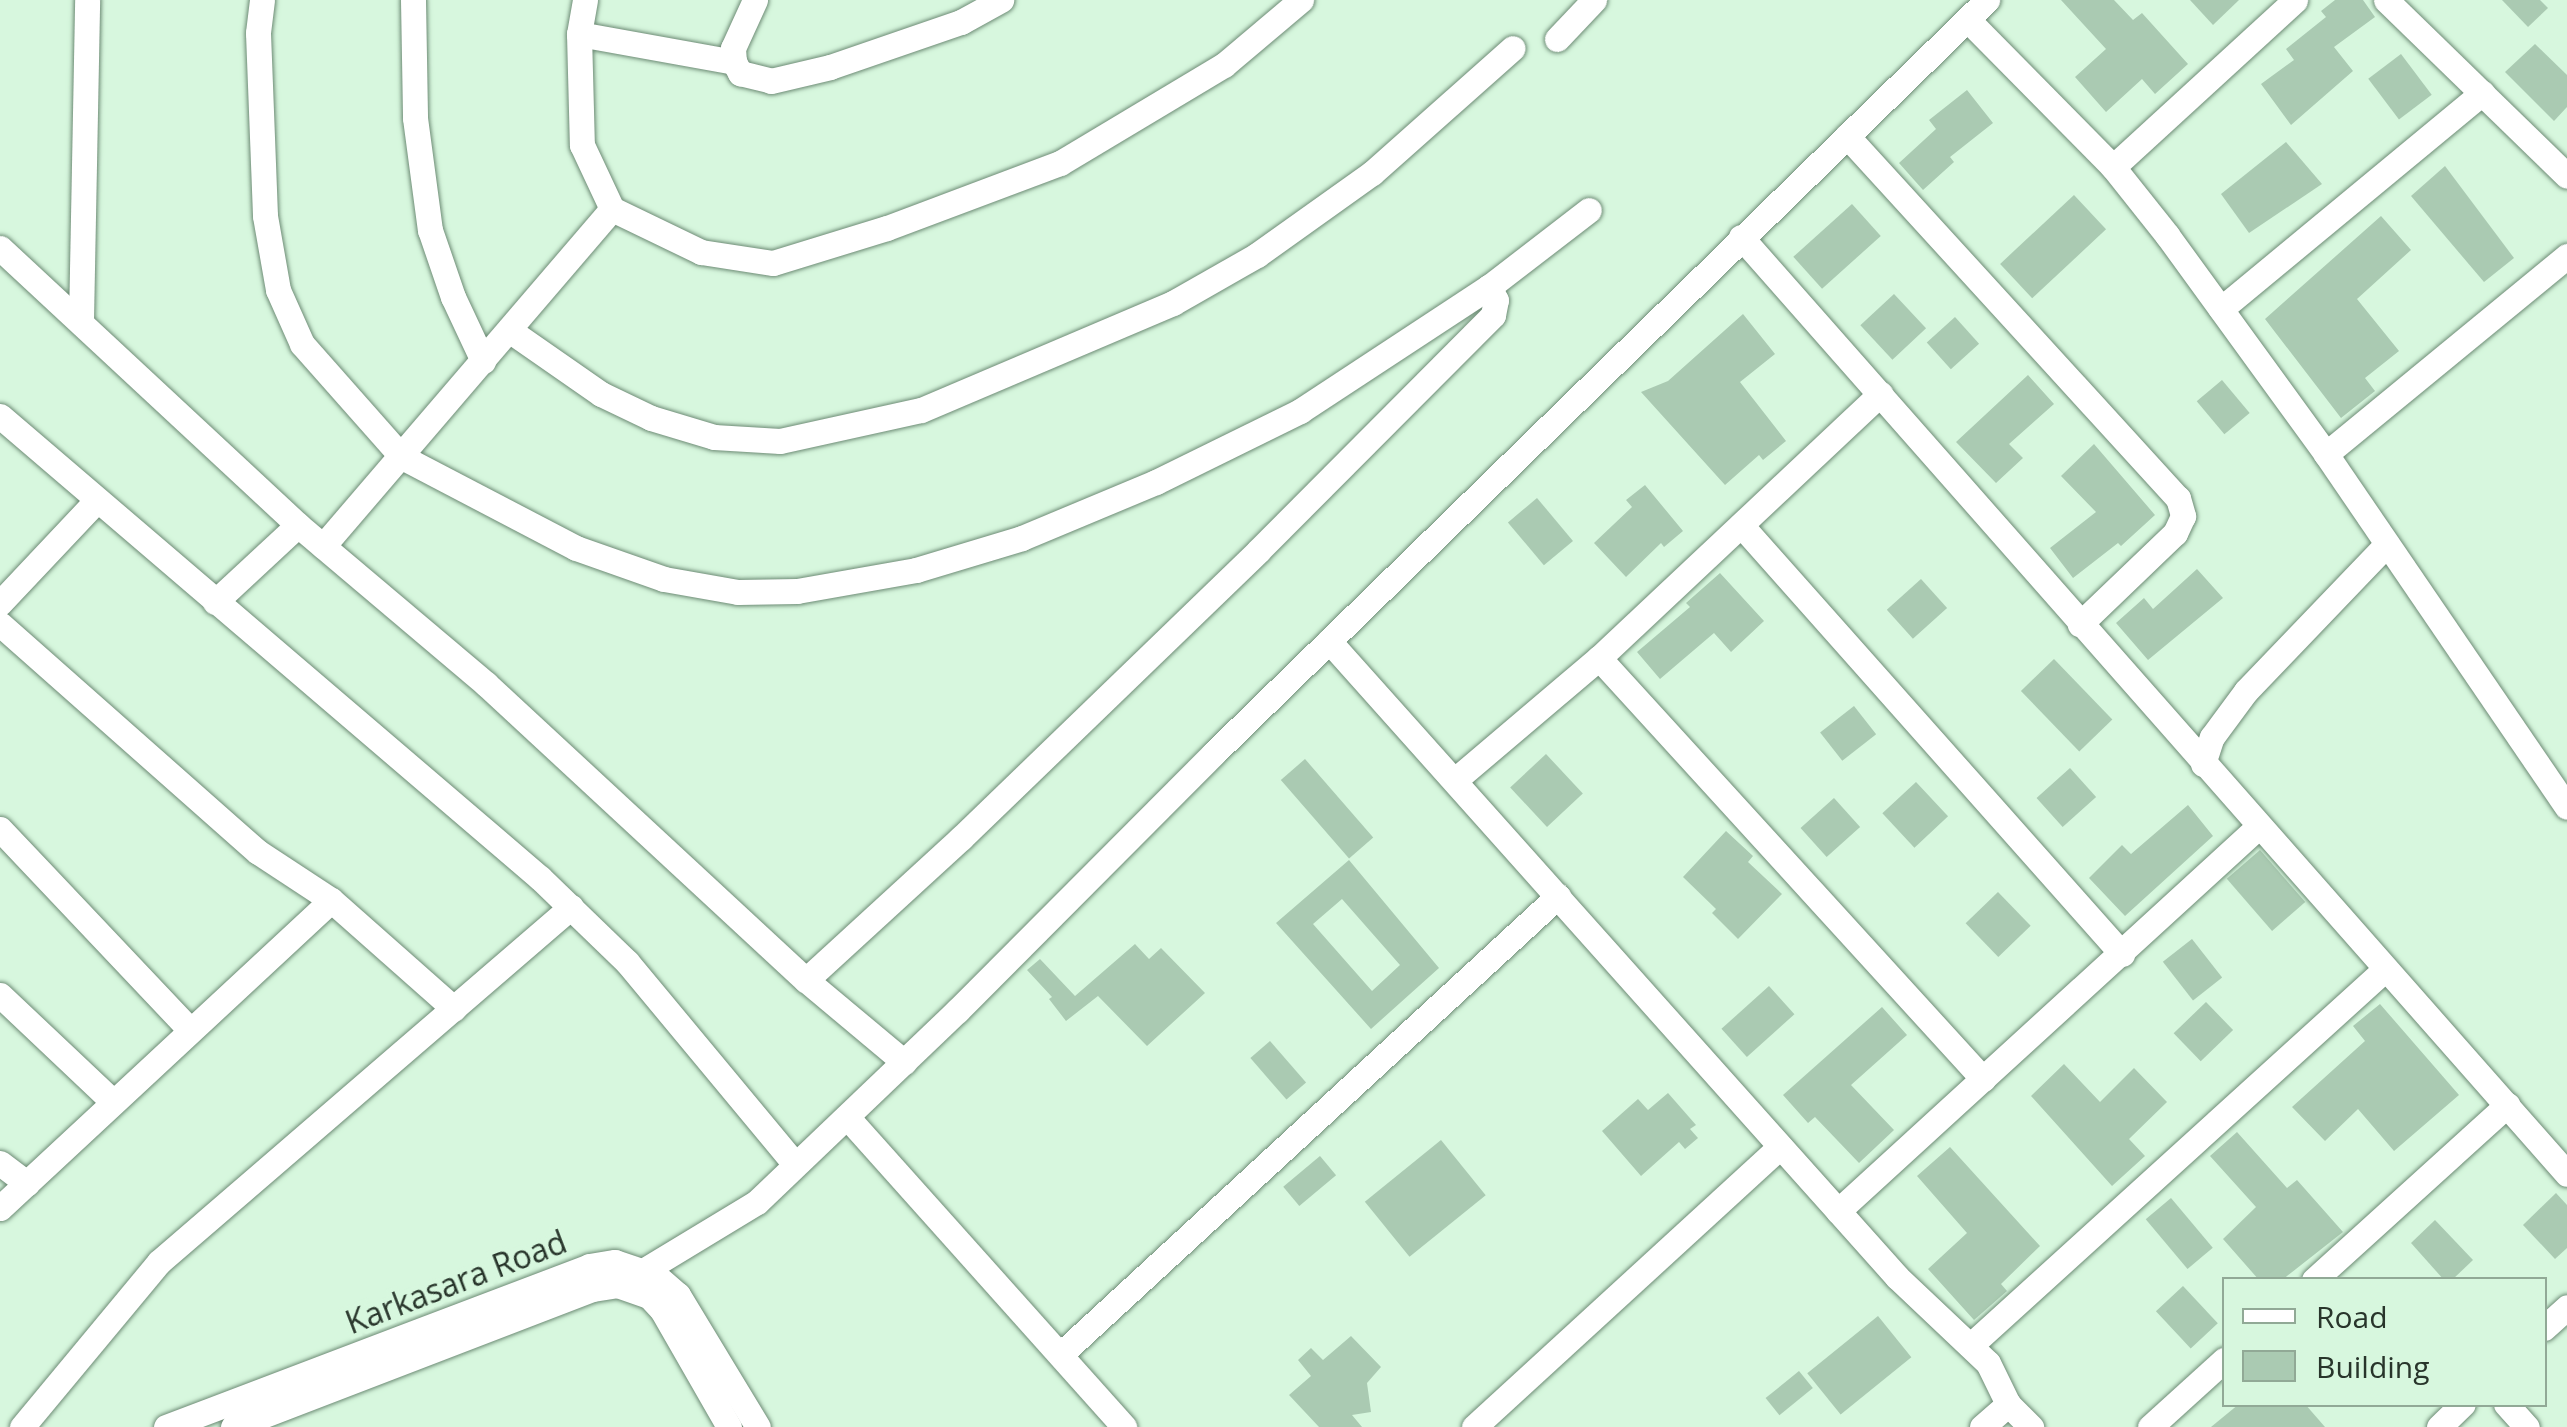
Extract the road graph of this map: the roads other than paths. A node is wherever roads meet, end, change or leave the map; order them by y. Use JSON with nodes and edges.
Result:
{"nodes":[{"id":1,"x":87,"y":0,"type":"edge"},
{"id":2,"x":262,"y":0,"type":"edge"},
{"id":3,"x":413,"y":0,"type":"edge"},
{"id":4,"x":585,"y":0,"type":"edge"},
{"id":5,"x":756,"y":0,"type":"edge"},
{"id":6,"x":1001,"y":0,"type":"edge"},
{"id":7,"x":1302,"y":0,"type":"edge"},
{"id":8,"x":1594,"y":0,"type":"edge"},
{"id":9,"x":1988,"y":0,"type":"edge"},
{"id":10,"x":2296,"y":0,"type":"edge"},
{"id":11,"x":2386,"y":0,"type":"edge"},
{"id":12,"x":1968,"y":20,"type":"junction"},
{"id":13,"x":580,"y":34,"type":"junction"},
{"id":14,"x":1557,"y":39,"type":"dead end"},
{"id":15,"x":1513,"y":48,"type":"dead end"},
{"id":16,"x":734,"y":62,"type":"junction"},
{"id":17,"x":2482,"y":93,"type":"junction"},
{"id":18,"x":1847,"y":136,"type":"junction"},
{"id":19,"x":2113,"y":167,"type":"junction"},
{"id":20,"x":2567,"y":176,"type":"edge"},
{"id":21,"x":612,"y":210,"type":"junction"},
{"id":22,"x":1589,"y":210,"type":"dead end"},
{"id":23,"x":1741,"y":237,"type":"junction"},
{"id":24,"x":0,"y":248,"type":"edge"},
{"id":25,"x":2567,"y":256,"type":"edge"},
{"id":26,"x":1490,"y":286,"type":"junction"},
{"id":27,"x":2221,"y":309,"type":"junction"},
{"id":28,"x":81,"y":320,"type":"junction"},
{"id":29,"x":509,"y":330,"type":"junction"},
{"id":30,"x":483,"y":361,"type":"junction"},
{"id":31,"x":1880,"y":394,"type":"junction"},
{"id":32,"x":0,"y":416,"type":"edge"},
{"id":33,"x":2326,"y":454,"type":"junction"},
{"id":34,"x":402,"y":457,"type":"junction"},
{"id":35,"x":96,"y":501,"type":"junction"},
{"id":36,"x":298,"y":525,"type":"junction"},
{"id":37,"x":1741,"y":525,"type":"junction"},
{"id":38,"x":323,"y":546,"type":"junction"},
{"id":39,"x":2385,"y":546,"type":"junction"},
{"id":40,"x":215,"y":602,"type":"junction"},
{"id":41,"x":0,"y":603,"type":"edge"},
{"id":42,"x":0,"y":624,"type":"edge"},
{"id":43,"x":2080,"y":624,"type":"junction"},
{"id":44,"x":1329,"y":641,"type":"junction"},
{"id":45,"x":1599,"y":658,"type":"junction"},
{"id":46,"x":2204,"y":764,"type":"junction"},
{"id":47,"x":1455,"y":780,"type":"junction"},
{"id":48,"x":2567,"y":807,"type":"edge"},
{"id":49,"x":2258,"y":827,"type":"junction"},
{"id":50,"x":0,"y":829,"type":"edge"},
{"id":51,"x":1558,"y":896,"type":"junction"},
{"id":52,"x":330,"y":900,"type":"junction"},
{"id":53,"x":570,"y":907,"type":"junction"},
{"id":54,"x":2122,"y":954,"type":"junction"},
{"id":55,"x":2384,"y":970,"type":"junction"},
{"id":56,"x":806,"y":980,"type":"junction"},
{"id":57,"x":0,"y":995,"type":"edge"},
{"id":58,"x":454,"y":1009,"type":"junction"},
{"id":59,"x":190,"y":1030,"type":"junction"},
{"id":60,"x":904,"y":1062,"type":"junction"},
{"id":61,"x":1983,"y":1080,"type":"junction"},
{"id":62,"x":113,"y":1102,"type":"junction"},
{"id":63,"x":2507,"y":1106,"type":"junction"},
{"id":64,"x":847,"y":1116,"type":"junction"},
{"id":65,"x":1780,"y":1146,"type":"junction"},
{"id":66,"x":2562,"y":1159,"type":"edge"},
{"id":67,"x":0,"y":1163,"type":"edge"},
{"id":68,"x":795,"y":1164,"type":"junction"},
{"id":69,"x":27,"y":1183,"type":"junction"},
{"id":70,"x":0,"y":1208,"type":"edge"},
{"id":71,"x":1838,"y":1211,"type":"junction"},
{"id":72,"x":644,"y":1270,"type":"junction"},
{"id":73,"x":2317,"y":1277,"type":"edge"},
{"id":74,"x":620,"y":1285,"type":"junction"},
{"id":75,"x":2567,"y":1307,"type":"edge"},
{"id":76,"x":2547,"y":1325,"type":"edge"},
{"id":77,"x":1971,"y":1346,"type":"junction"},
{"id":78,"x":1061,"y":1354,"type":"junction"},
{"id":79,"x":2222,"y":1362,"type":"edge"},
{"id":80,"x":2008,"y":1404,"type":"junction"},
{"id":81,"x":2460,"y":1407,"type":"edge"},
{"id":82,"x":2509,"y":1407,"type":"edge"},
{"id":83,"x":246,"y":1418,"type":"edge"},
{"id":84,"x":22,"y":1427,"type":"edge"},
{"id":85,"x":166,"y":1427,"type":"edge"},
{"id":86,"x":729,"y":1427,"type":"edge"},
{"id":87,"x":758,"y":1427,"type":"edge"},
{"id":88,"x":1124,"y":1427,"type":"edge"},
{"id":89,"x":1474,"y":1427,"type":"edge"},
{"id":90,"x":1982,"y":1427,"type":"edge"},
{"id":91,"x":2031,"y":1427,"type":"edge"},
{"id":92,"x":2150,"y":1427,"type":"edge"},
{"id":93,"x":2439,"y":1427,"type":"edge"},
{"id":94,"x":2527,"y":1427,"type":"edge"}],
"edges":[{"from":1,"to":28,"type":"street"},
{"from":2,"to":34,"type":"street"},
{"from":3,"to":30,"type":"street"},
{"from":4,"to":13,"type":"street"},
{"from":5,"to":16,"type":"street"},
{"from":6,"to":16,"type":"street"},
{"from":7,"to":21,"type":"street"},
{"from":8,"to":14,"type":"street"},
{"from":9,"to":12,"type":"street","name":"Karkasara Road"},
{"from":10,"to":19,"type":"street"},
{"from":11,"to":17,"type":"street"},
{"from":12,"to":18,"type":"street","name":"Karkasara Road"},
{"from":12,"to":19,"type":"street"},
{"from":13,"to":16,"type":"street"},
{"from":13,"to":21,"type":"street"},
{"from":15,"to":29,"type":"street"},
{"from":17,"to":20,"type":"street"},
{"from":17,"to":27,"type":"street"},
{"from":18,"to":23,"type":"street","name":"Karkasara Road"},
{"from":18,"to":43,"type":"street"},
{"from":19,"to":27,"type":"street"},
{"from":21,"to":29,"type":"street"},
{"from":22,"to":26,"type":"street"},
{"from":23,"to":31,"type":"street"},
{"from":23,"to":44,"type":"street","name":"Karkasara Road"},
{"from":24,"to":28,"type":"street"},
{"from":25,"to":33,"type":"street"},
{"from":26,"to":34,"type":"street"},
{"from":26,"to":56,"type":"street"},
{"from":27,"to":33,"type":"street"},
{"from":28,"to":36,"type":"street"},
{"from":29,"to":30,"type":"street"},
{"from":30,"to":34,"type":"street"},
{"from":31,"to":37,"type":"street"},
{"from":31,"to":43,"type":"street"},
{"from":32,"to":35,"type":"street"},
{"from":33,"to":39,"type":"street"},
{"from":34,"to":38,"type":"street"},
{"from":35,"to":40,"type":"street"},
{"from":35,"to":41,"type":"street"},
{"from":36,"to":38,"type":"street"},
{"from":36,"to":40,"type":"street"},
{"from":37,"to":45,"type":"street"},
{"from":37,"to":54,"type":"street"},
{"from":38,"to":56,"type":"street"},
{"from":39,"to":46,"type":"street"},
{"from":39,"to":48,"type":"street"},
{"from":40,"to":53,"type":"street"},
{"from":42,"to":52,"type":"street"},
{"from":43,"to":46,"type":"street"},
{"from":44,"to":47,"type":"street"},
{"from":44,"to":60,"type":"street","name":"Karkasara Road"},
{"from":45,"to":47,"type":"street"},
{"from":45,"to":61,"type":"street"},
{"from":46,"to":49,"type":"street"},
{"from":47,"to":51,"type":"street"},
{"from":49,"to":54,"type":"street"},
{"from":49,"to":55,"type":"street"},
{"from":50,"to":59,"type":"street"},
{"from":51,"to":65,"type":"street"},
{"from":51,"to":78,"type":"street"},
{"from":52,"to":58,"type":"street"},
{"from":52,"to":59,"type":"street"},
{"from":53,"to":58,"type":"street"},
{"from":53,"to":68,"type":"street"},
{"from":54,"to":61,"type":"street"},
{"from":55,"to":63,"type":"street"},
{"from":55,"to":77,"type":"street"},
{"from":56,"to":60,"type":"street"},
{"from":57,"to":62,"type":"street"},
{"from":58,"to":84,"type":"street"},
{"from":59,"to":62,"type":"street"},
{"from":60,"to":64,"type":"street","name":"Karkasara Road"},
{"from":61,"to":71,"type":"street"},
{"from":62,"to":69,"type":"street"},
{"from":63,"to":66,"type":"street"},
{"from":63,"to":73,"type":"street"},
{"from":64,"to":68,"type":"street","name":"Karkasara Road"},
{"from":64,"to":78,"type":"street"},
{"from":65,"to":71,"type":"street"},
{"from":65,"to":89,"type":"street"},
{"from":67,"to":69,"type":"street"},
{"from":68,"to":72,"type":"street","name":"Karkasara Road"},
{"from":69,"to":70,"type":"street"},
{"from":71,"to":77,"type":"street"},
{"from":72,"to":74,"type":"street","name":"Karkasara Road"},
{"from":72,"to":83,"type":"street","name":"Karkasara Road"},
{"from":72,"to":87,"type":"street"},
{"from":74,"to":83,"type":"street","name":"Karkasara Road"},
{"from":74,"to":86,"type":"street"},
{"from":75,"to":76,"type":"street"},
{"from":77,"to":80,"type":"street"},
{"from":78,"to":88,"type":"street"},
{"from":79,"to":92,"type":"street"},
{"from":80,"to":90,"type":"street"},
{"from":80,"to":91,"type":"street"},
{"from":81,"to":93,"type":"street"},
{"from":82,"to":94,"type":"street"},
{"from":83,"to":85,"type":"street","name":"Karkasara Road"}]}
